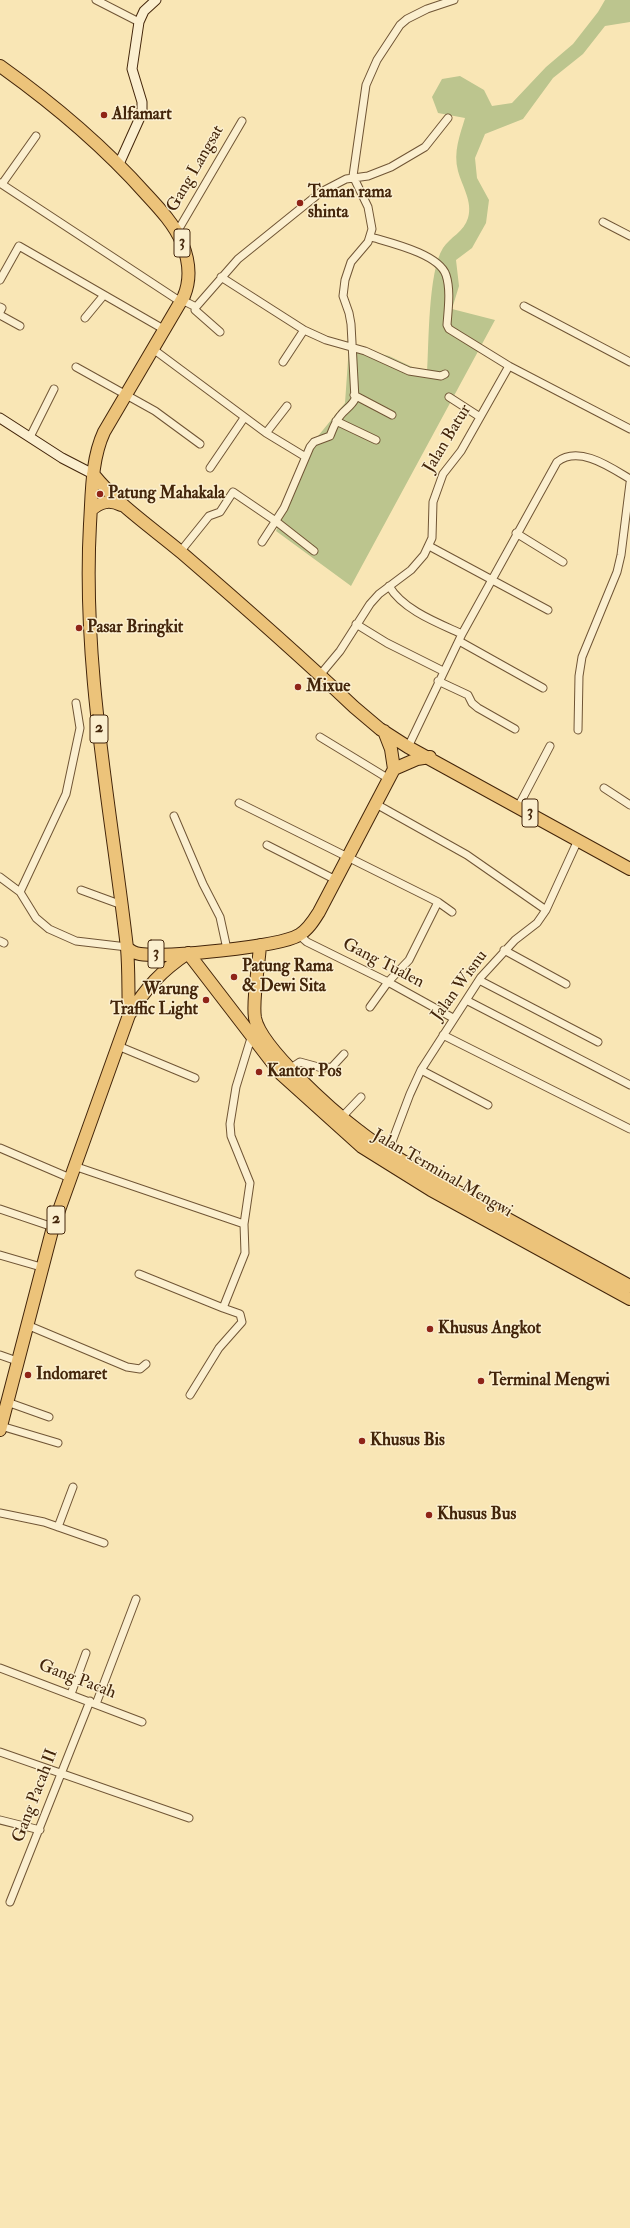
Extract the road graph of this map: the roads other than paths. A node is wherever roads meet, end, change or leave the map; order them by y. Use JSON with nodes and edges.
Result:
{"nodes":[{"id":1,"x":96,"y":0,"type":"edge"},
{"id":2,"x":156,"y":0,"type":"edge"},
{"id":3,"x":454,"y":0,"type":"edge"},
{"id":4,"x":139,"y":22,"type":"junction"},
{"id":5,"x":0,"y":66,"type":"edge"},
{"id":6,"x":448,"y":118,"type":"dead end"},
{"id":7,"x":242,"y":121,"type":"dead end"},
{"id":8,"x":36,"y":136,"type":"dead end"},
{"id":9,"x":119,"y":164,"type":"junction"},
{"id":10,"x":353,"y":176,"type":"junction"},
{"id":11,"x":1,"y":184,"type":"edge"},
{"id":12,"x":603,"y":222,"type":"dead end"},
{"id":13,"x":177,"y":232,"type":"junction"},
{"id":14,"x":630,"y":236,"type":"edge"},
{"id":15,"x":371,"y":237,"type":"junction"},
{"id":16,"x":221,"y":277,"type":"junction"},
{"id":17,"x":0,"y":280,"type":"edge"},
{"id":18,"x":104,"y":295,"type":"junction"},
{"id":19,"x":182,"y":301,"type":"junction"},
{"id":20,"x":524,"y":306,"type":"dead end"},
{"id":21,"x":0,"y":307,"type":"edge"},
{"id":22,"x":196,"y":307,"type":"junction"},
{"id":23,"x":0,"y":312,"type":"edge"},
{"id":24,"x":0,"y":315,"type":"edge"},
{"id":25,"x":85,"y":318,"type":"dead end"},
{"id":26,"x":20,"y":326,"type":"dead end"},
{"id":27,"x":165,"y":330,"type":"junction"},
{"id":28,"x":304,"y":330,"type":"junction"},
{"id":29,"x":220,"y":332,"type":"dead end"},
{"id":30,"x":352,"y":348,"type":"junction"},
{"id":31,"x":153,"y":349,"type":"junction"},
{"id":32,"x":284,"y":362,"type":"dead end"},
{"id":33,"x":630,"y":362,"type":"edge"},
{"id":34,"x":509,"y":366,"type":"junction"},
{"id":35,"x":76,"y":367,"type":"dead end"},
{"id":36,"x":446,"y":374,"type":"dead end"},
{"id":37,"x":54,"y":389,"type":"dead end"},
{"id":38,"x":126,"y":394,"type":"junction"},
{"id":39,"x":354,"y":395,"type":"junction"},
{"id":40,"x":449,"y":397,"type":"dead end"},
{"id":41,"x":287,"y":406,"type":"dead end"},
{"id":42,"x":392,"y":415,"type":"dead end"},
{"id":43,"x":480,"y":417,"type":"junction"},
{"id":44,"x":0,"y":418,"type":"edge"},
{"id":45,"x":244,"y":418,"type":"junction"},
{"id":46,"x":336,"y":421,"type":"junction"},
{"id":47,"x":630,"y":429,"type":"edge"},
{"id":48,"x":266,"y":433,"type":"junction"},
{"id":49,"x":30,"y":437,"type":"junction"},
{"id":50,"x":376,"y":440,"type":"dead end"},
{"id":51,"x":200,"y":444,"type":"dead end"},
{"id":52,"x":304,"y":456,"type":"junction"},
{"id":53,"x":210,"y":468,"type":"dead end"},
{"id":54,"x":93,"y":474,"type":"junction"},
{"id":55,"x":629,"y":477,"type":"edge"},
{"id":56,"x":124,"y":506,"type":"junction"},
{"id":57,"x":91,"y":510,"type":"junction"},
{"id":58,"x":277,"y":522,"type":"junction"},
{"id":59,"x":516,"y":533,"type":"junction"},
{"id":60,"x":262,"y":542,"type":"dead end"},
{"id":61,"x":429,"y":546,"type":"junction"},
{"id":62,"x":180,"y":552,"type":"junction"},
{"id":63,"x":314,"y":552,"type":"dead end"},
{"id":64,"x":563,"y":562,"type":"dead end"},
{"id":65,"x":492,"y":579,"type":"junction"},
{"id":66,"x":389,"y":586,"type":"junction"},
{"id":67,"x":548,"y":610,"type":"dead end"},
{"id":68,"x":356,"y":624,"type":"junction"},
{"id":69,"x":460,"y":637,"type":"junction"},
{"id":70,"x":443,"y":671,"type":"junction"},
{"id":71,"x":320,"y":675,"type":"junction"},
{"id":72,"x":438,"y":681,"type":"junction"},
{"id":73,"x":543,"y":688,"type":"dead end"},
{"id":74,"x":76,"y":703,"type":"dead end"},
{"id":75,"x":515,"y":729,"type":"dead end"},
{"id":76,"x":578,"y":730,"type":"dead end"},
{"id":77,"x":384,"y":731,"type":"junction"},
{"id":78,"x":320,"y":737,"type":"dead end"},
{"id":79,"x":408,"y":746,"type":"junction"},
{"id":80,"x":550,"y":746,"type":"dead end"},
{"id":81,"x":430,"y":757,"type":"junction"},
{"id":82,"x":391,"y":774,"type":"junction"},
{"id":83,"x":604,"y":788,"type":"dead end"},
{"id":84,"x":239,"y":803,"type":"dead end"},
{"id":85,"x":372,"y":805,"type":"junction"},
{"id":86,"x":630,"y":805,"type":"edge"},
{"id":87,"x":518,"y":806,"type":"junction"},
{"id":88,"x":174,"y":816,"type":"dead end"},
{"id":89,"x":578,"y":840,"type":"junction"},
{"id":90,"x":267,"y":845,"type":"dead end"},
{"id":91,"x":349,"y":857,"type":"junction"},
{"id":92,"x":630,"y":869,"type":"edge"},
{"id":93,"x":0,"y":877,"type":"edge"},
{"id":94,"x":336,"y":880,"type":"junction"},
{"id":95,"x":81,"y":890,"type":"dead end"},
{"id":96,"x":20,"y":892,"type":"junction"},
{"id":97,"x":438,"y":902,"type":"junction"},
{"id":98,"x":122,"y":905,"type":"junction"},
{"id":99,"x":546,"y":910,"type":"junction"},
{"id":100,"x":452,"y":912,"type":"dead end"},
{"id":101,"x":299,"y":935,"type":"junction"},
{"id":102,"x":260,"y":946,"type":"junction"},
{"id":103,"x":126,"y":947,"type":"junction"},
{"id":104,"x":227,"y":949,"type":"junction"},
{"id":105,"x":504,"y":950,"type":"junction"},
{"id":106,"x":188,"y":953,"type":"junction"},
{"id":107,"x":479,"y":980,"type":"junction"},
{"id":108,"x":388,"y":982,"type":"junction"},
{"id":109,"x":566,"y":984,"type":"dead end"},
{"id":110,"x":466,"y":1000,"type":"junction"},
{"id":111,"x":370,"y":1007,"type":"dead end"},
{"id":112,"x":129,"y":1015,"type":"junction"},
{"id":113,"x":454,"y":1018,"type":"junction"},
{"id":114,"x":443,"y":1035,"type":"junction"},
{"id":115,"x":251,"y":1038,"type":"junction"},
{"id":116,"x":598,"y":1042,"type":"dead end"},
{"id":117,"x":118,"y":1046,"type":"junction"},
{"id":118,"x":344,"y":1054,"type":"dead end"},
{"id":119,"x":422,"y":1070,"type":"junction"},
{"id":120,"x":286,"y":1071,"type":"junction"},
{"id":121,"x":195,"y":1078,"type":"dead end"},
{"id":122,"x":630,"y":1085,"type":"edge"},
{"id":123,"x":361,"y":1097,"type":"dead end"},
{"id":124,"x":488,"y":1105,"type":"dead end"},
{"id":125,"x":342,"y":1117,"type":"junction"},
{"id":126,"x":630,"y":1129,"type":"edge"},
{"id":127,"x":0,"y":1148,"type":"edge"},
{"id":128,"x":387,"y":1157,"type":"junction"},
{"id":129,"x":74,"y":1166,"type":"junction"},
{"id":130,"x":70,"y":1178,"type":"junction"},
{"id":131,"x":0,"y":1209,"type":"edge"},
{"id":132,"x":244,"y":1224,"type":"junction"},
{"id":133,"x":53,"y":1227,"type":"junction"},
{"id":134,"x":0,"y":1256,"type":"edge"},
{"id":135,"x":41,"y":1267,"type":"junction"},
{"id":136,"x":139,"y":1274,"type":"dead end"},
{"id":137,"x":630,"y":1286,"type":"edge"},
{"id":138,"x":630,"y":1299,"type":"edge"},
{"id":139,"x":224,"y":1308,"type":"junction"},
{"id":140,"x":26,"y":1325,"type":"junction"},
{"id":141,"x":0,"y":1355,"type":"edge"},
{"id":142,"x":17,"y":1361,"type":"junction"},
{"id":143,"x":146,"y":1364,"type":"dead end"},
{"id":144,"x":190,"y":1395,"type":"dead end"},
{"id":145,"x":7,"y":1402,"type":"junction"},
{"id":146,"x":49,"y":1417,"type":"dead end"},
{"id":147,"x":0,"y":1428,"type":"edge"},
{"id":148,"x":58,"y":1443,"type":"dead end"},
{"id":149,"x":73,"y":1487,"type":"dead end"},
{"id":150,"x":0,"y":1514,"type":"edge"},
{"id":151,"x":58,"y":1527,"type":"junction"},
{"id":152,"x":104,"y":1543,"type":"dead end"},
{"id":153,"x":136,"y":1599,"type":"dead end"},
{"id":154,"x":86,"y":1653,"type":"dead end"},
{"id":155,"x":0,"y":1668,"type":"edge"},
{"id":156,"x":71,"y":1694,"type":"junction"},
{"id":157,"x":93,"y":1702,"type":"junction"},
{"id":158,"x":142,"y":1722,"type":"dead end"},
{"id":159,"x":0,"y":1752,"type":"edge"},
{"id":160,"x":61,"y":1774,"type":"junction"},
{"id":161,"x":189,"y":1818,"type":"dead end"},
{"id":162,"x":0,"y":1820,"type":"edge"},
{"id":163,"x":40,"y":1830,"type":"junction"},
{"id":164,"x":10,"y":1902,"type":"dead end"}],
"edges":[{"from":1,"to":4,"type":"street"},
{"from":2,"to":4,"type":"street"},
{"from":3,"to":10,"type":"street"},
{"from":4,"to":9,"type":"street"},
{"from":5,"to":9,"type":"highway","number":"3"},
{"from":6,"to":10,"type":"street"},
{"from":7,"to":13,"type":"street","name":"Gang Langsat"},
{"from":8,"to":11,"type":"street"},
{"from":9,"to":13,"type":"highway","number":"3"},
{"from":10,"to":15,"type":"street"},
{"from":10,"to":16,"type":"street"},
{"from":11,"to":19,"type":"street"},
{"from":12,"to":14,"type":"street"},
{"from":13,"to":19,"type":"highway","number":"3"},
{"from":15,"to":30,"type":"street"},
{"from":15,"to":34,"type":"street"},
{"from":16,"to":22,"type":"street"},
{"from":16,"to":28,"type":"street"},
{"from":17,"to":18,"type":"street"},
{"from":18,"to":25,"type":"street"},
{"from":18,"to":27,"type":"street"},
{"from":19,"to":22,"type":"street"},
{"from":19,"to":27,"type":"highway","number":"3"},
{"from":20,"to":33,"type":"street"},
{"from":21,"to":23,"type":"street"},
{"from":22,"to":29,"type":"street"},
{"from":24,"to":26,"type":"street"},
{"from":27,"to":31,"type":"highway","number":"3"},
{"from":28,"to":30,"type":"street"},
{"from":28,"to":32,"type":"street"},
{"from":30,"to":36,"type":"street"},
{"from":30,"to":39,"type":"street"},
{"from":31,"to":38,"type":"highway","number":"3"},
{"from":31,"to":45,"type":"street"},
{"from":34,"to":43,"type":"street","name":"Jalan Batur"},
{"from":34,"to":47,"type":"street"},
{"from":35,"to":38,"type":"street"},
{"from":37,"to":49,"type":"street"},
{"from":38,"to":51,"type":"street"},
{"from":38,"to":54,"type":"highway","number":"3"},
{"from":39,"to":42,"type":"street"},
{"from":39,"to":46,"type":"street"},
{"from":40,"to":43,"type":"street"},
{"from":41,"to":48,"type":"street"},
{"from":43,"to":61,"type":"street","name":"Jalan Batur"},
{"from":44,"to":49,"type":"street"},
{"from":45,"to":48,"type":"street"},
{"from":45,"to":53,"type":"street"},
{"from":46,"to":50,"type":"street"},
{"from":46,"to":52,"type":"street"},
{"from":48,"to":52,"type":"street"},
{"from":49,"to":54,"type":"street"},
{"from":52,"to":58,"type":"street"},
{"from":54,"to":56,"type":"highway"},
{"from":54,"to":57,"type":"highway","number":"3"},
{"from":55,"to":59,"type":"street"},
{"from":55,"to":76,"type":"street"},
{"from":56,"to":57,"type":"highway"},
{"from":56,"to":62,"type":"highway"},
{"from":57,"to":98,"type":"highway","number":"2"},
{"from":58,"to":60,"type":"street"},
{"from":58,"to":62,"type":"street"},
{"from":58,"to":63,"type":"street"},
{"from":59,"to":64,"type":"street"},
{"from":59,"to":65,"type":"street"},
{"from":61,"to":65,"type":"street"},
{"from":61,"to":66,"type":"street","name":"Jalan Batur"},
{"from":62,"to":71,"type":"highway"},
{"from":65,"to":67,"type":"street"},
{"from":65,"to":69,"type":"street"},
{"from":66,"to":68,"type":"street","name":"Jalan Batur"},
{"from":66,"to":69,"type":"street"},
{"from":68,"to":70,"type":"street"},
{"from":68,"to":71,"type":"street","name":"Jalan Batur"},
{"from":69,"to":70,"type":"street"},
{"from":69,"to":73,"type":"street"},
{"from":70,"to":72,"type":"street"},
{"from":71,"to":77,"type":"highway"},
{"from":72,"to":75,"type":"street"},
{"from":72,"to":79,"type":"street"},
{"from":74,"to":96,"type":"street"},
{"from":77,"to":79,"type":"highway","number":"3"},
{"from":77,"to":82,"type":"highway"},
{"from":78,"to":82,"type":"street"},
{"from":79,"to":81,"type":"highway","number":"3"},
{"from":80,"to":87,"type":"street"},
{"from":81,"to":82,"type":"highway"},
{"from":81,"to":87,"type":"highway","number":"3"},
{"from":82,"to":85,"type":"highway","number":"2"},
{"from":83,"to":86,"type":"street"},
{"from":84,"to":91,"type":"street"},
{"from":85,"to":91,"type":"highway","number":"2"},
{"from":85,"to":99,"type":"street"},
{"from":87,"to":89,"type":"highway","number":"3"},
{"from":88,"to":104,"type":"street"},
{"from":89,"to":92,"type":"highway","number":"3"},
{"from":89,"to":99,"type":"street","name":"Jalan Wisnu"},
{"from":90,"to":94,"type":"street"},
{"from":91,"to":94,"type":"highway","number":"2"},
{"from":91,"to":97,"type":"street"},
{"from":93,"to":96,"type":"street"},
{"from":94,"to":101,"type":"highway","number":"2"},
{"from":95,"to":98,"type":"street"},
{"from":96,"to":103,"type":"street"},
{"from":97,"to":100,"type":"street"},
{"from":97,"to":108,"type":"street"},
{"from":98,"to":103,"type":"highway","number":"2"},
{"from":99,"to":105,"type":"street","name":"Jalan Wisnu"},
{"from":101,"to":102,"type":"highway","number":"2"},
{"from":101,"to":108,"type":"street","name":"Gang Tualen"},
{"from":102,"to":104,"type":"highway","number":"2"},
{"from":102,"to":120,"type":"highway","name":"Jalan Terminal Mengwi"},
{"from":103,"to":106,"type":"highway","number":"3"},
{"from":103,"to":112,"type":"highway","number":"2"},
{"from":104,"to":106,"type":"highway","number":"2"},
{"from":105,"to":107,"type":"street","name":"Jalan Wisnu"},
{"from":105,"to":109,"type":"street"},
{"from":106,"to":112,"type":"highway","number":"2"},
{"from":106,"to":115,"type":"highway","name":"Jalan Terminal Mengwi"},
{"from":107,"to":110,"type":"street","name":"Jalan Wisnu"},
{"from":107,"to":116,"type":"street"},
{"from":108,"to":111,"type":"street"},
{"from":108,"to":113,"type":"street","name":"Gang Tualen"},
{"from":110,"to":113,"type":"street","name":"Jalan Wisnu"},
{"from":110,"to":122,"type":"street"},
{"from":112,"to":117,"type":"highway","number":"2"},
{"from":113,"to":114,"type":"street","name":"Jalan Wisnu"},
{"from":114,"to":119,"type":"street","name":"Jalan Wisnu"},
{"from":114,"to":126,"type":"street"},
{"from":115,"to":120,"type":"highway","name":"Jalan Terminal Mengwi"},
{"from":115,"to":132,"type":"street"},
{"from":117,"to":121,"type":"street"},
{"from":117,"to":129,"type":"highway","number":"2"},
{"from":118,"to":120,"type":"street"},
{"from":119,"to":124,"type":"street"},
{"from":119,"to":128,"type":"street","name":"Jalan Wisnu"},
{"from":120,"to":125,"type":"highway","name":"Jalan Terminal Mengwi"},
{"from":120,"to":128,"type":"highway","name":"Jalan Terminal Mengwi"},
{"from":123,"to":125,"type":"street"},
{"from":125,"to":128,"type":"highway","name":"Jalan Terminal Mengwi"},
{"from":127,"to":130,"type":"street"},
{"from":128,"to":137,"type":"highway","name":"Jalan Terminal Mengwi"},
{"from":128,"to":138,"type":"highway","name":"Jalan Terminal Mengwi"},
{"from":129,"to":130,"type":"highway","number":"2"},
{"from":129,"to":132,"type":"street"},
{"from":130,"to":133,"type":"highway","number":"2"},
{"from":131,"to":133,"type":"street"},
{"from":132,"to":139,"type":"street"},
{"from":133,"to":135,"type":"highway","number":"2"},
{"from":134,"to":135,"type":"street"},
{"from":135,"to":140,"type":"highway","number":"2"},
{"from":136,"to":139,"type":"street"},
{"from":139,"to":144,"type":"street"},
{"from":140,"to":142,"type":"highway","number":"2"},
{"from":140,"to":143,"type":"street"},
{"from":141,"to":142,"type":"street"},
{"from":142,"to":145,"type":"highway","number":"2"},
{"from":145,"to":146,"type":"street"},
{"from":145,"to":147,"type":"highway","number":"2"},
{"from":147,"to":148,"type":"street"},
{"from":149,"to":151,"type":"street"},
{"from":150,"to":151,"type":"street"},
{"from":151,"to":152,"type":"street"},
{"from":153,"to":157,"type":"street","name":"Gang Pacah II"},
{"from":154,"to":156,"type":"street"},
{"from":155,"to":156,"type":"street","name":"Gang Pacah"},
{"from":156,"to":157,"type":"street","name":"Gang Pacah"},
{"from":157,"to":158,"type":"street","name":"Gang Pacah"},
{"from":157,"to":160,"type":"street","name":"Gang Pacah II"},
{"from":159,"to":160,"type":"street"},
{"from":160,"to":161,"type":"street"},
{"from":160,"to":163,"type":"street","name":"Gang Pacah II"},
{"from":162,"to":163,"type":"street"},
{"from":163,"to":164,"type":"street","name":"Gang Pacah II"}]}
